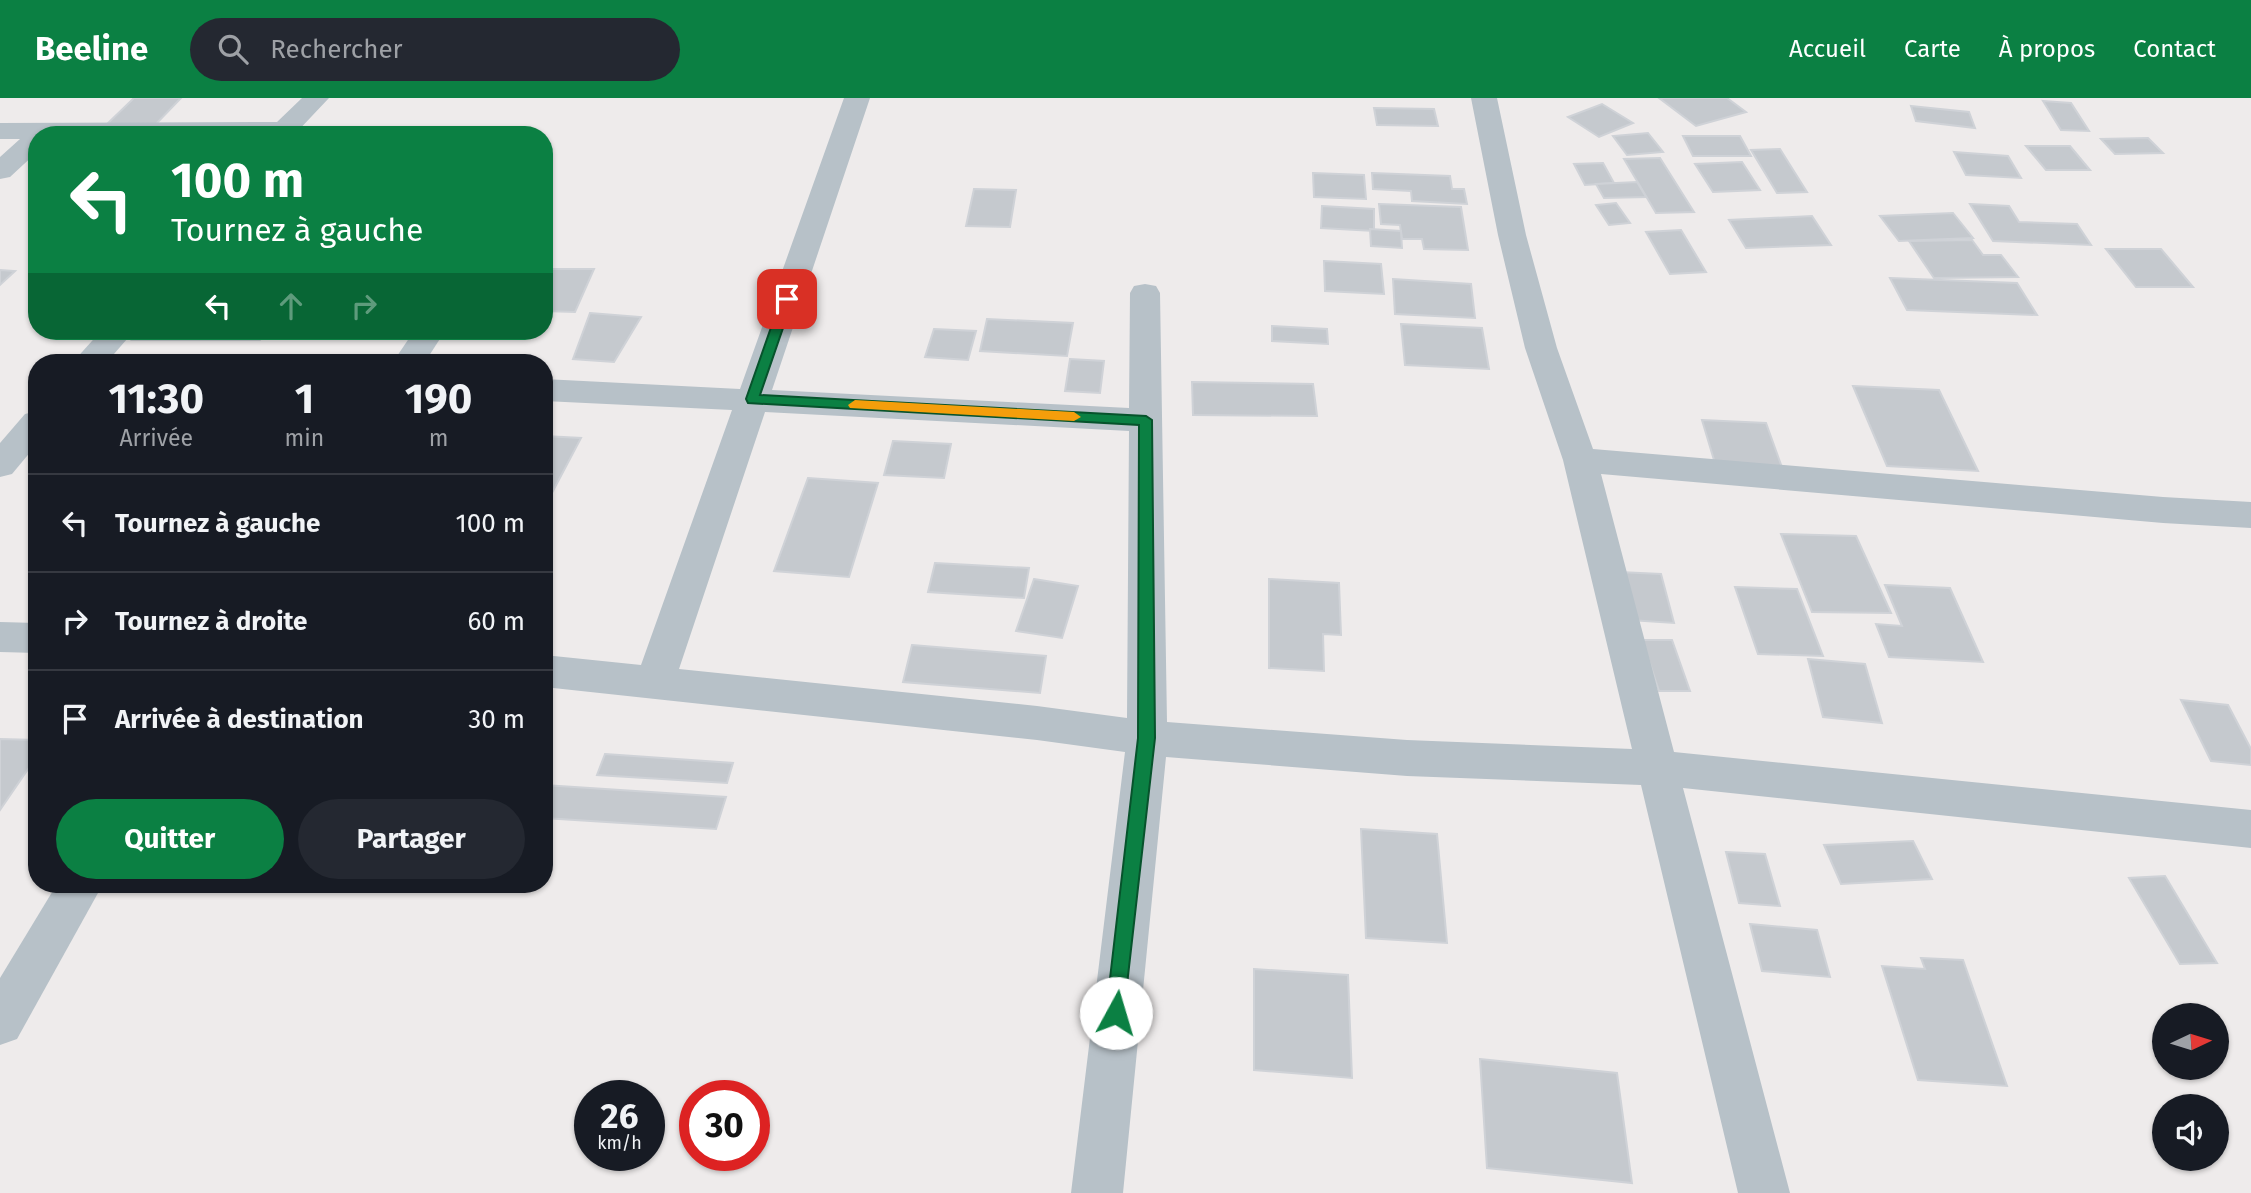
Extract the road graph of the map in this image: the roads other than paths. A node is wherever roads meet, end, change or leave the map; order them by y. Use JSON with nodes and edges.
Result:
{"nodes":[{"id":1,"x":316,"y":98,"type":"edge"},
{"id":2,"x":857,"y":98,"type":"edge"},
{"id":3,"x":1484,"y":98,"type":"edge"},
{"id":4,"x":286,"y":126,"type":"edge"},
{"id":5,"x":0,"y":131,"type":"edge"},
{"id":6,"x":28,"y":133,"type":"edge"},
{"id":7,"x":28,"y":145,"type":"edge"},
{"id":8,"x":0,"y":171,"type":"edge"},
{"id":9,"x":1145,"y":293,"type":"dead end"},
{"id":10,"x":110,"y":340,"type":"edge"},
{"id":11,"x":96,"y":354,"type":"edge"},
{"id":12,"x":553,"y":390,"type":"edge"},
{"id":13,"x":752,"y":399,"type":"junction"},
{"id":14,"x":1146,"y":420,"type":"junction"},
{"id":15,"x":28,"y":432,"type":"edge"},
{"id":16,"x":1580,"y":460,"type":"junction"},
{"id":17,"x":0,"y":464,"type":"edge"},
{"id":18,"x":2251,"y":515,"type":"edge"},
{"id":19,"x":0,"y":638,"type":"edge"},
{"id":20,"x":28,"y":638,"type":"edge"},
{"id":21,"x":553,"y":672,"type":"edge"},
{"id":22,"x":654,"y":681,"type":"junction"},
{"id":23,"x":1147,"y":738,"type":"junction"},
{"id":24,"x":1659,"y":768,"type":"junction"},
{"id":25,"x":2251,"y":829,"type":"edge"},
{"id":26,"x":76,"y":893,"type":"edge"},
{"id":27,"x":0,"y":1022,"type":"edge"},
{"id":28,"x":1097,"y":1193,"type":"edge"},
{"id":29,"x":1764,"y":1193,"type":"edge"}],
"edges":[{"from":1,"to":4,"type":"street"},
{"from":2,"to":13,"type":"street"},
{"from":3,"to":16,"type":"street"},
{"from":5,"to":6,"type":"street"},
{"from":7,"to":8,"type":"street"},
{"from":9,"to":14,"type":"street"},
{"from":10,"to":11,"type":"street"},
{"from":12,"to":13,"type":"street"},
{"from":13,"to":14,"type":"street"},
{"from":13,"to":22,"type":"street"},
{"from":14,"to":23,"type":"street"},
{"from":15,"to":17,"type":"street"},
{"from":16,"to":18,"type":"street"},
{"from":16,"to":24,"type":"street"},
{"from":19,"to":20,"type":"street"},
{"from":21,"to":22,"type":"street"},
{"from":22,"to":23,"type":"street"},
{"from":23,"to":24,"type":"street"},
{"from":23,"to":28,"type":"street"},
{"from":24,"to":25,"type":"street"},
{"from":24,"to":29,"type":"street"},
{"from":26,"to":27,"type":"street"}]}
